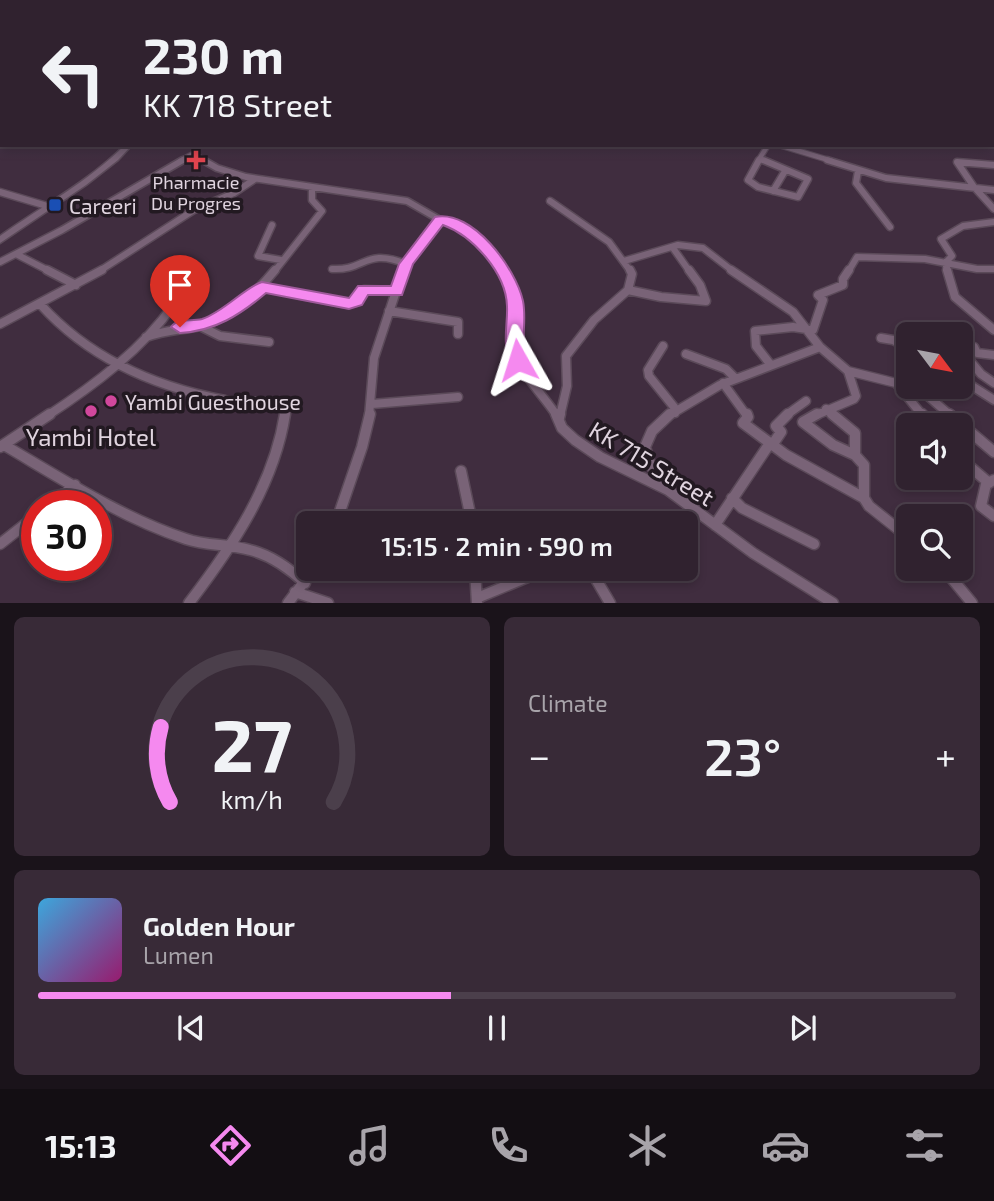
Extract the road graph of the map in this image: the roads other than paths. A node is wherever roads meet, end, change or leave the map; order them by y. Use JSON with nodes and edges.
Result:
{"nodes":[{"id":1,"x":127,"y":147,"type":"edge"},
{"id":2,"x":767,"y":147,"type":"edge"},
{"id":3,"x":785,"y":147,"type":"edge"},
{"id":4,"x":760,"y":158,"type":"junction"},
{"id":5,"x":994,"y":165,"type":"edge"},
{"id":6,"x":785,"y":171,"type":"junction"},
{"id":7,"x":858,"y":171,"type":"junction"},
{"id":8,"x":255,"y":179,"type":"junction"},
{"id":9,"x":974,"y":187,"type":"junction"},
{"id":10,"x":312,"y":188,"type":"junction"},
{"id":11,"x":327,"y":190,"type":"junction"},
{"id":12,"x":994,"y":190,"type":"edge"},
{"id":13,"x":773,"y":191,"type":"junction"},
{"id":14,"x":0,"y":192,"type":"edge"},
{"id":15,"x":550,"y":201,"type":"dead end"},
{"id":16,"x":316,"y":205,"type":"junction"},
{"id":17,"x":47,"y":206,"type":"junction"},
{"id":18,"x":994,"y":209,"type":"edge"},
{"id":19,"x":440,"y":220,"type":"junction"},
{"id":20,"x":994,"y":222,"type":"edge"},
{"id":21,"x":272,"y":225,"type":"dead end"},
{"id":22,"x":890,"y":227,"type":"dead end"},
{"id":23,"x":0,"y":240,"type":"edge"},
{"id":24,"x":673,"y":248,"type":"dead end"},
{"id":25,"x":16,"y":254,"type":"junction"},
{"id":26,"x":281,"y":260,"type":"junction"},
{"id":27,"x":624,"y":261,"type":"junction"},
{"id":28,"x":0,"y":262,"type":"edge"},
{"id":29,"x":945,"y":263,"type":"junction"},
{"id":30,"x":406,"y":264,"type":"junction"},
{"id":31,"x":194,"y":267,"type":"dead end"},
{"id":32,"x":332,"y":269,"type":"dead end"},
{"id":33,"x":994,"y":269,"type":"edge"},
{"id":34,"x":76,"y":285,"type":"junction"},
{"id":35,"x":262,"y":287,"type":"junction"},
{"id":36,"x":628,"y":290,"type":"junction"},
{"id":37,"x":396,"y":291,"type":"junction"},
{"id":38,"x":41,"y":305,"type":"junction"},
{"id":39,"x":389,"y":311,"type":"junction"},
{"id":40,"x":0,"y":324,"type":"edge"},
{"id":41,"x":200,"y":326,"type":"junction"},
{"id":42,"x":807,"y":330,"type":"junction"},
{"id":43,"x":994,"y":330,"type":"edge"},
{"id":44,"x":458,"y":334,"type":"dead end"},
{"id":45,"x":146,"y":337,"type":"junction"},
{"id":46,"x":881,"y":338,"type":"dead end"},
{"id":47,"x":269,"y":342,"type":"dead end"},
{"id":48,"x":896,"y":342,"type":"edge"},
{"id":49,"x":663,"y":346,"type":"dead end"},
{"id":50,"x":820,"y":347,"type":"junction"},
{"id":51,"x":973,"y":347,"type":"edge"},
{"id":52,"x":686,"y":354,"type":"dead end"},
{"id":53,"x":994,"y":355,"type":"edge"},
{"id":54,"x":116,"y":362,"type":"junction"},
{"id":55,"x":770,"y":364,"type":"junction"},
{"id":56,"x":973,"y":364,"type":"edge"},
{"id":57,"x":848,"y":371,"type":"junction"},
{"id":58,"x":735,"y":378,"type":"junction"},
{"id":59,"x":895,"y":382,"type":"joint"},
{"id":60,"x":723,"y":383,"type":"junction"},
{"id":61,"x":994,"y":383,"type":"edge"},
{"id":62,"x":973,"y":387,"type":"edge"},
{"id":63,"x":458,"y":397,"type":"dead end"},
{"id":64,"x":931,"y":399,"type":"edge"},
{"id":65,"x":994,"y":400,"type":"edge"},
{"id":66,"x":806,"y":401,"type":"dead end"},
{"id":67,"x":372,"y":404,"type":"junction"},
{"id":68,"x":826,"y":409,"type":"junction"},
{"id":69,"x":675,"y":413,"type":"junction"},
{"id":70,"x":921,"y":413,"type":"edge"},
{"id":71,"x":559,"y":418,"type":"junction"},
{"id":72,"x":771,"y":444,"type":"junction"},
{"id":73,"x":2,"y":446,"type":"edge"},
{"id":74,"x":994,"y":452,"type":"edge"},
{"id":75,"x":855,"y":455,"type":"junction"},
{"id":76,"x":973,"y":468,"type":"edge"},
{"id":77,"x":461,"y":471,"type":"dead end"},
{"id":78,"x":991,"y":481,"type":"edge"},
{"id":79,"x":75,"y":485,"type":"junction"},
{"id":80,"x":69,"y":490,"type":"edge"},
{"id":81,"x":668,"y":490,"type":"junction"},
{"id":82,"x":732,"y":498,"type":"junction"},
{"id":83,"x":864,"y":498,"type":"junction"},
{"id":84,"x":340,"y":511,"type":"edge"},
{"id":85,"x":469,"y":511,"type":"edge"},
{"id":86,"x":994,"y":516,"type":"edge"},
{"id":87,"x":715,"y":525,"type":"junction"},
{"id":88,"x":896,"y":527,"type":"edge"},
{"id":89,"x":21,"y":528,"type":"edge"},
{"id":90,"x":0,"y":544,"type":"edge"},
{"id":91,"x":814,"y":544,"type":"dead end"},
{"id":92,"x":231,"y":546,"type":"junction"},
{"id":93,"x":476,"y":581,"type":"edge"},
{"id":94,"x":523,"y":581,"type":"edge"},
{"id":95,"x":597,"y":581,"type":"edge"},
{"id":96,"x":955,"y":581,"type":"edge"},
{"id":97,"x":305,"y":583,"type":"joint"},
{"id":98,"x":295,"y":592,"type":"junction"},
{"id":99,"x":820,"y":598,"type":"edge"},
{"id":100,"x":477,"y":600,"type":"edge"},
{"id":101,"x":189,"y":603,"type":"edge"},
{"id":102,"x":288,"y":603,"type":"edge"},
{"id":103,"x":328,"y":603,"type":"edge"},
{"id":104,"x":610,"y":603,"type":"edge"},
{"id":105,"x":833,"y":603,"type":"edge"},
{"id":106,"x":972,"y":603,"type":"edge"}],
"edges":[{"from":1,"to":17,"type":"main road"},
{"from":2,"to":4,"type":"street"},
{"from":3,"to":7,"type":"street"},
{"from":4,"to":6,"type":"street"},
{"from":4,"to":13,"type":"street"},
{"from":5,"to":9,"type":"street"},
{"from":6,"to":13,"type":"street"},
{"from":6,"to":13,"type":"street"},
{"from":7,"to":9,"type":"street"},
{"from":7,"to":22,"type":"street"},
{"from":8,"to":10,"type":"street","name":"KK 715 Street"},
{"from":8,"to":25,"type":"street","name":"KK 715 Street"},
{"from":8,"to":34,"type":"street"},
{"from":9,"to":12,"type":"street"},
{"from":9,"to":18,"type":"street"},
{"from":10,"to":11,"type":"street","name":"KK 715 Street"},
{"from":10,"to":16,"type":"street"},
{"from":11,"to":16,"type":"street"},
{"from":11,"to":19,"type":"street","name":"KK 715 Street"},
{"from":14,"to":17,"type":"street"},
{"from":15,"to":27,"type":"street"},
{"from":16,"to":26,"type":"street"},
{"from":17,"to":23,"type":"main road"},
{"from":19,"to":30,"type":"street"},
{"from":19,"to":71,"type":"street","name":"KK 715 Street"},
{"from":20,"to":29,"type":"street"},
{"from":21,"to":26,"type":"street"},
{"from":24,"to":36,"type":"street"},
{"from":25,"to":28,"type":"street","name":"KK 715 Street"},
{"from":25,"to":34,"type":"street"},
{"from":26,"to":35,"type":"street"},
{"from":27,"to":36,"type":"street"},
{"from":27,"to":42,"type":"street"},
{"from":29,"to":33,"type":"street"},
{"from":29,"to":42,"type":"street"},
{"from":29,"to":43,"type":"street"},
{"from":30,"to":32,"type":"street"},
{"from":30,"to":37,"type":"street"},
{"from":31,"to":45,"type":"street"},
{"from":34,"to":38,"type":"street"},
{"from":35,"to":37,"type":"street"},
{"from":35,"to":41,"type":"street"},
{"from":36,"to":71,"type":"street"},
{"from":37,"to":39,"type":"street"},
{"from":38,"to":40,"type":"street"},
{"from":38,"to":54,"type":"street"},
{"from":39,"to":44,"type":"street"},
{"from":39,"to":67,"type":"street"},
{"from":41,"to":45,"type":"street"},
{"from":41,"to":47,"type":"street"},
{"from":42,"to":50,"type":"street"},
{"from":42,"to":55,"type":"street"},
{"from":45,"to":54,"type":"street"},
{"from":46,"to":48,"type":"street"},
{"from":49,"to":69,"type":"street"},
{"from":50,"to":55,"type":"street"},
{"from":50,"to":57,"type":"street"},
{"from":51,"to":53,"type":"street"},
{"from":52,"to":58,"type":"street"},
{"from":54,"to":73,"type":"street"},
{"from":54,"to":92,"type":"street"},
{"from":55,"to":58,"type":"street"},
{"from":56,"to":61,"type":"street"},
{"from":57,"to":59,"type":"street"},
{"from":57,"to":68,"type":"street"},
{"from":58,"to":60,"type":"street"},
{"from":59,"to":70,"type":"street"},
{"from":60,"to":69,"type":"street"},
{"from":60,"to":72,"type":"street"},
{"from":62,"to":65,"type":"street"},
{"from":63,"to":67,"type":"street"},
{"from":64,"to":74,"type":"street"},
{"from":66,"to":72,"type":"street"},
{"from":67,"to":84,"type":"street"},
{"from":68,"to":75,"type":"street"},
{"from":68,"to":75,"type":"street"},
{"from":69,"to":81,"type":"street"},
{"from":71,"to":81,"type":"street","name":"KK 715 Street"},
{"from":72,"to":82,"type":"street"},
{"from":72,"to":83,"type":"street"},
{"from":73,"to":79,"type":"street"},
{"from":75,"to":83,"type":"street"},
{"from":76,"to":78,"type":"street"},
{"from":77,"to":85,"type":"street"},
{"from":78,"to":86,"type":"street"},
{"from":79,"to":80,"type":"street"},
{"from":79,"to":92,"type":"street"},
{"from":81,"to":87,"type":"street","name":"KK 715 Street"},
{"from":82,"to":87,"type":"street"},
{"from":82,"to":91,"type":"street"},
{"from":83,"to":88,"type":"street"},
{"from":87,"to":99,"type":"street","name":"KK 715 Street"},
{"from":89,"to":90,"type":"street"},
{"from":92,"to":97,"type":"street"},
{"from":92,"to":101,"type":"street"},
{"from":93,"to":100,"type":"street"},
{"from":94,"to":100,"type":"street"},
{"from":95,"to":104,"type":"street"},
{"from":96,"to":106,"type":"street"},
{"from":97,"to":98,"type":"street"},
{"from":98,"to":102,"type":"street"},
{"from":98,"to":103,"type":"street"},
{"from":99,"to":105,"type":"street","name":"KK 715 Street"}]}
